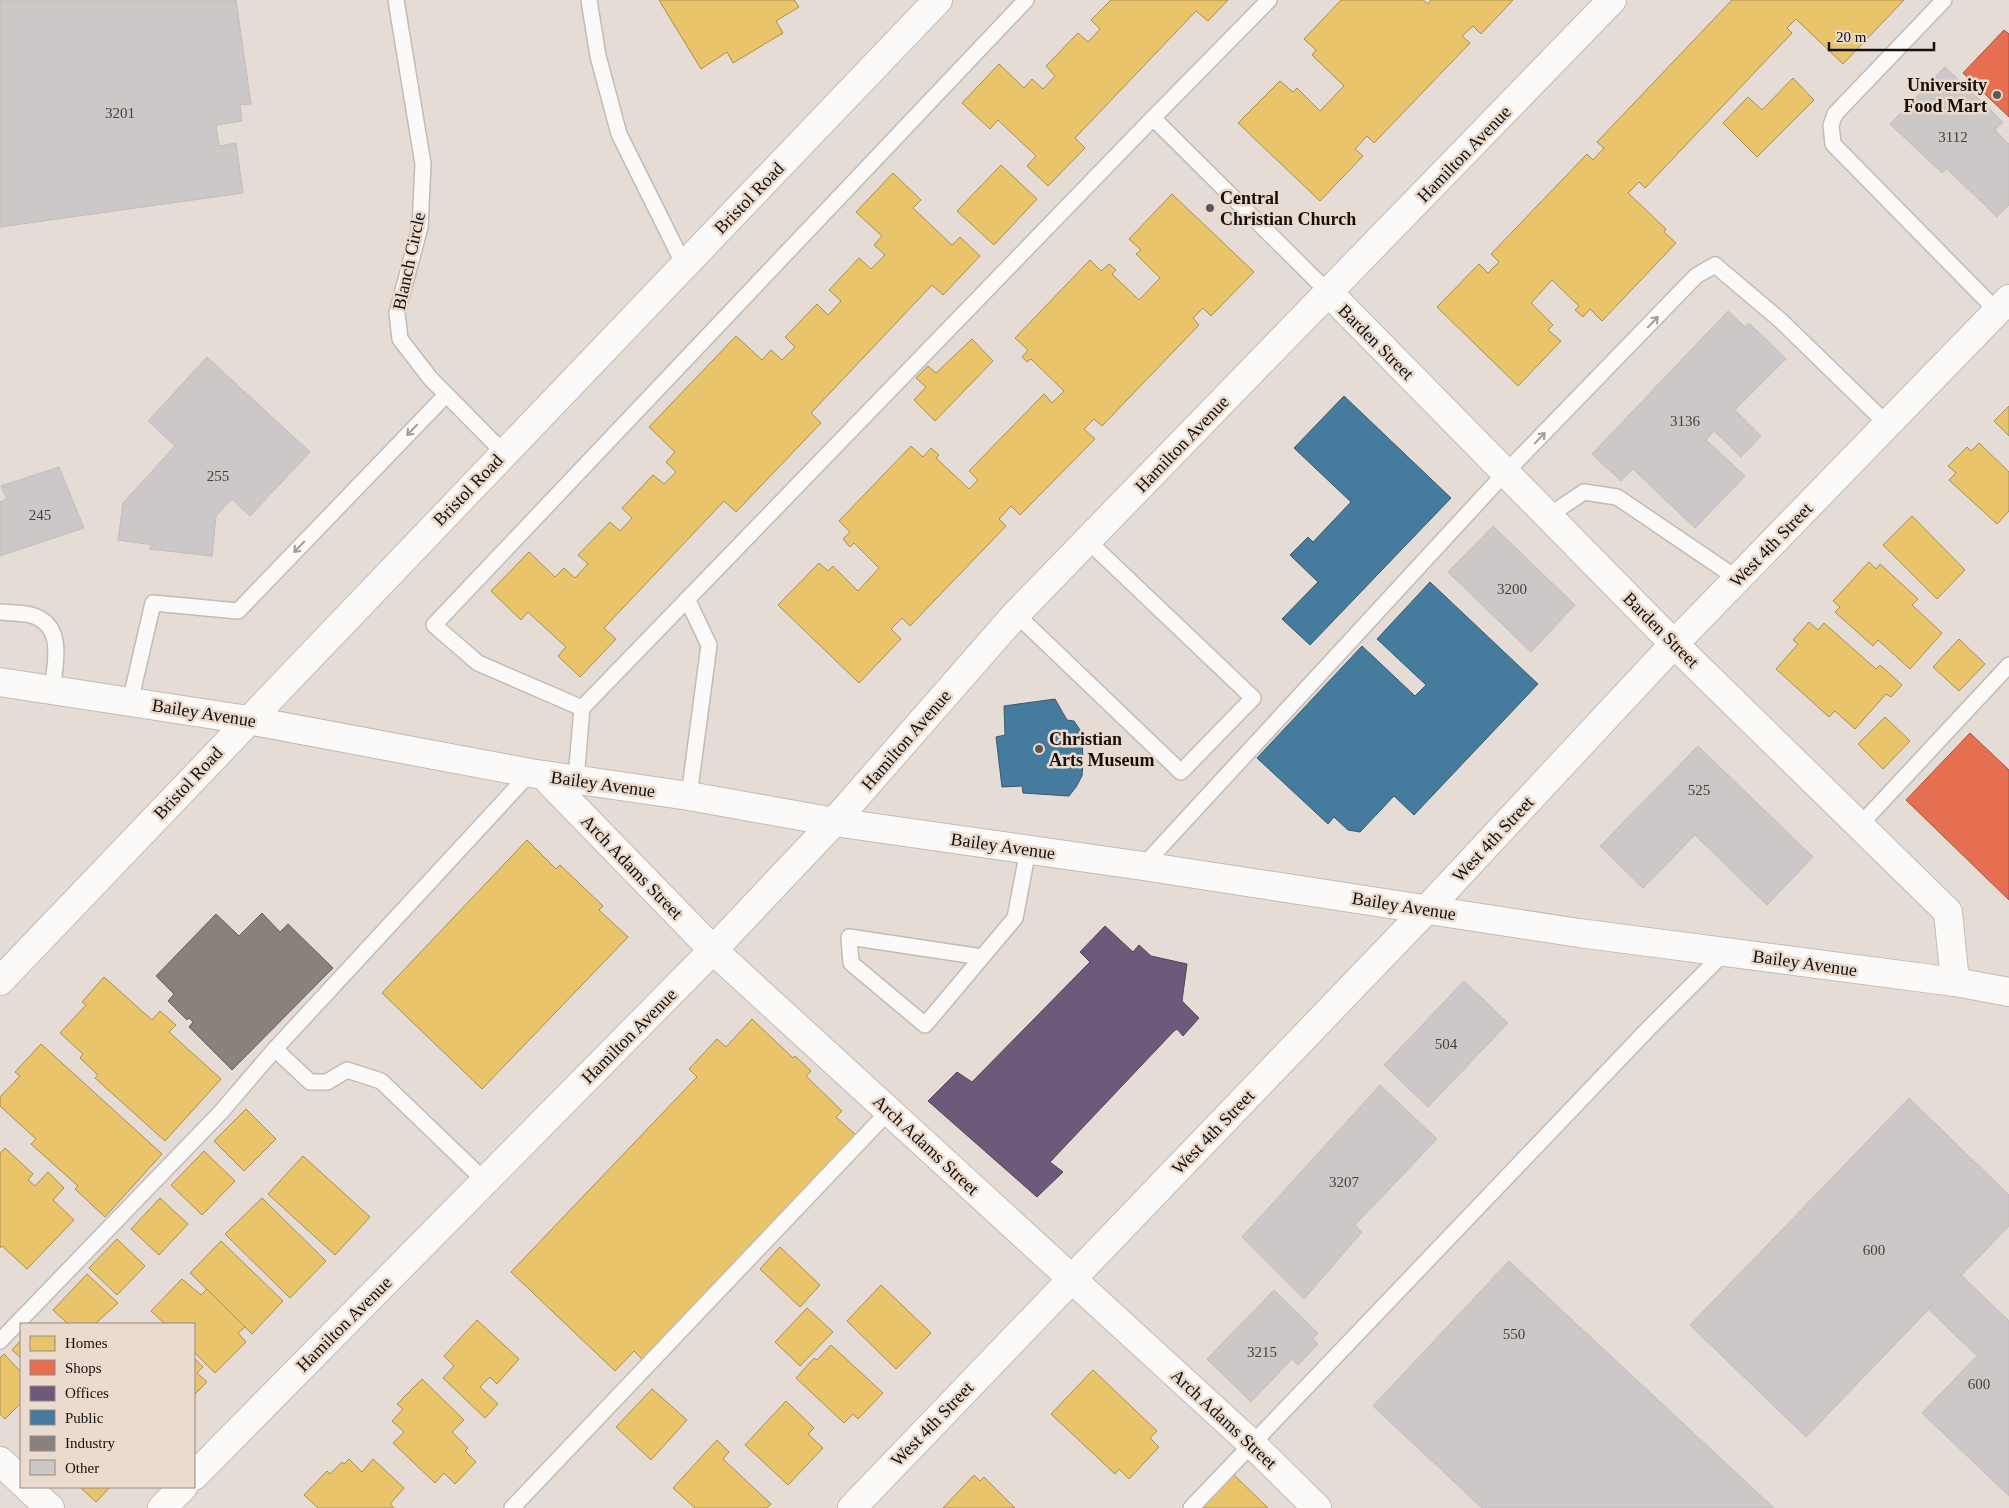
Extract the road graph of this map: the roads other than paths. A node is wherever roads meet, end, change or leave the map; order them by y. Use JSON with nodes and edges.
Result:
{"nodes":[{"id":1,"x":396,"y":0,"type":"edge"},
{"id":2,"x":589,"y":0,"type":"edge"},
{"id":3,"x":938,"y":0,"type":"edge"},
{"id":4,"x":1026,"y":0,"type":"edge"},
{"id":5,"x":1269,"y":0,"type":"edge"},
{"id":6,"x":1612,"y":0,"type":"edge"},
{"id":7,"x":1944,"y":0,"type":"edge"},
{"id":8,"x":1153,"y":118,"type":"junction"},
{"id":9,"x":684,"y":264,"type":"junction"},
{"id":10,"x":1329,"y":293,"type":"junction"},
{"id":11,"x":2003,"y":305,"type":"edge"},
{"id":12,"x":446,"y":395,"type":"junction"},
{"id":13,"x":1888,"y":424,"type":"junction"},
{"id":14,"x":504,"y":453,"type":"junction"},
{"id":15,"x":1506,"y":473,"type":"junction"},
{"id":16,"x":1548,"y":516,"type":"junction"},
{"id":17,"x":1088,"y":541,"type":"junction"},
{"id":18,"x":1738,"y":579,"type":"junction"},
{"id":19,"x":686,"y":599,"type":"junction"},
{"id":20,"x":0,"y":612,"type":"edge"},
{"id":21,"x":1016,"y":614,"type":"junction"},
{"id":22,"x":1674,"y":644,"type":"junction"},
{"id":23,"x":2009,"y":665,"type":"edge"},
{"id":24,"x":0,"y":682,"type":"edge"},
{"id":25,"x":52,"y":690,"type":"junction"},
{"id":26,"x":130,"y":702,"type":"junction"},
{"id":27,"x":582,"y":708,"type":"junction"},
{"id":28,"x":248,"y":720,"type":"junction"},
{"id":29,"x":536,"y":774,"type":"junction"},
{"id":30,"x":576,"y":779,"type":"junction"},
{"id":31,"x":689,"y":796,"type":"junction"},
{"id":32,"x":834,"y":822,"type":"junction"},
{"id":33,"x":1860,"y":825,"type":"junction"},
{"id":34,"x":1028,"y":850,"type":"junction"},
{"id":35,"x":1143,"y":866,"type":"junction"},
{"id":36,"x":1427,"y":909,"type":"junction"},
{"id":37,"x":713,"y":950,"type":"junction"},
{"id":38,"x":1725,"y":952,"type":"junction"},
{"id":39,"x":982,"y":958,"type":"junction"},
{"id":40,"x":0,"y":981,"type":"edge"},
{"id":41,"x":1955,"y":982,"type":"junction"},
{"id":42,"x":2009,"y":992,"type":"edge"},
{"id":43,"x":275,"y":1049,"type":"junction"},
{"id":44,"x":889,"y":1111,"type":"junction"},
{"id":45,"x":485,"y":1181,"type":"junction"},
{"id":46,"x":1072,"y":1279,"type":"junction"},
{"id":47,"x":0,"y":1341,"type":"edge"},
{"id":48,"x":1252,"y":1444,"type":"junction"},
{"id":49,"x":0,"y":1461,"type":"edge"},
{"id":50,"x":195,"y":1475,"type":"edge"},
{"id":51,"x":20,"y":1480,"type":"edge"},
{"id":52,"x":29,"y":1488,"type":"edge"},
{"id":53,"x":182,"y":1488,"type":"edge"},
{"id":54,"x":50,"y":1508,"type":"edge"},
{"id":55,"x":162,"y":1508,"type":"edge"},
{"id":56,"x":512,"y":1508,"type":"edge"},
{"id":57,"x":852,"y":1508,"type":"edge"},
{"id":58,"x":1191,"y":1508,"type":"edge"},
{"id":59,"x":1317,"y":1508,"type":"edge"}],
"edges":[{"from":1,"to":12,"type":"lane","name":"Blanch Circle"},
{"from":2,"to":9,"type":"lane"},
{"from":3,"to":9,"type":"street","name":"Bristol Road"},
{"from":4,"to":27,"type":"lane"},
{"from":5,"to":8,"type":"lane"},
{"from":6,"to":10,"type":"street","name":"Hamilton Avenue"},
{"from":7,"to":11,"type":"lane"},
{"from":8,"to":10,"type":"lane"},
{"from":8,"to":19,"type":"lane"},
{"from":9,"to":14,"type":"street","name":"Bristol Road"},
{"from":10,"to":15,"type":"street","name":"Barden Street"},
{"from":10,"to":17,"type":"street","name":"Hamilton Avenue"},
{"from":11,"to":13,"type":"street","name":"West 4th Street"},
{"from":12,"to":14,"type":"lane","name":"Blanch Circle"},
{"from":12,"to":26,"type":"lane","one_way":true},
{"from":15,"to":13,"type":"lane","one_way":true},
{"from":13,"to":18,"type":"street","name":"West 4th Street"},
{"from":14,"to":28,"type":"street","name":"Bristol Road"},
{"from":15,"to":16,"type":"street","name":"Barden Street"},
{"from":15,"to":35,"type":"lane"},
{"from":16,"to":18,"type":"lane"},
{"from":16,"to":22,"type":"street","name":"Barden Street"},
{"from":17,"to":21,"type":"street","name":"Hamilton Avenue"},
{"from":17,"to":21,"type":"lane"},
{"from":18,"to":22,"type":"street","name":"West 4th Street"},
{"from":19,"to":27,"type":"lane"},
{"from":19,"to":31,"type":"lane"},
{"from":20,"to":25,"type":"lane"},
{"from":21,"to":32,"type":"street","name":"Hamilton Avenue"},
{"from":22,"to":33,"type":"street","name":"Barden Street"},
{"from":22,"to":36,"type":"street","name":"West 4th Street"},
{"from":23,"to":33,"type":"lane"},
{"from":24,"to":25,"type":"street","name":"Bailey Avenue"},
{"from":25,"to":26,"type":"street","name":"Bailey Avenue"},
{"from":26,"to":28,"type":"street","name":"Bailey Avenue"},
{"from":27,"to":30,"type":"lane"},
{"from":28,"to":29,"type":"street","name":"Bailey Avenue"},
{"from":28,"to":40,"type":"street","name":"Bristol Road"},
{"from":29,"to":30,"type":"street","name":"Bailey Avenue"},
{"from":29,"to":37,"type":"street","name":"Arch Adams Street"},
{"from":29,"to":43,"type":"lane"},
{"from":30,"to":31,"type":"street","name":"Bailey Avenue"},
{"from":31,"to":32,"type":"street","name":"Bailey Avenue"},
{"from":32,"to":34,"type":"street","name":"Bailey Avenue"},
{"from":32,"to":37,"type":"street","name":"Hamilton Avenue"},
{"from":33,"to":41,"type":"street","name":"Barden Street"},
{"from":34,"to":35,"type":"street","name":"Bailey Avenue"},
{"from":34,"to":39,"type":"lane"},
{"from":35,"to":36,"type":"street","name":"Bailey Avenue"},
{"from":36,"to":38,"type":"street","name":"Bailey Avenue"},
{"from":36,"to":46,"type":"street","name":"West 4th Street"},
{"from":37,"to":44,"type":"street","name":"Arch Adams Street"},
{"from":37,"to":45,"type":"street","name":"Hamilton Avenue"},
{"from":38,"to":41,"type":"street","name":"Bailey Avenue"},
{"from":38,"to":48,"type":"lane"},
{"from":39,"to":39,"type":"lane"},
{"from":41,"to":42,"type":"street","name":"Bailey Avenue"},
{"from":43,"to":45,"type":"lane"},
{"from":43,"to":47,"type":"lane"},
{"from":44,"to":46,"type":"street","name":"Arch Adams Street"},
{"from":44,"to":56,"type":"lane"},
{"from":45,"to":50,"type":"street","name":"Hamilton Avenue"},
{"from":46,"to":48,"type":"street","name":"Arch Adams Street"},
{"from":46,"to":57,"type":"street","name":"West 4th Street"},
{"from":48,"to":58,"type":"lane"},
{"from":48,"to":59,"type":"street","name":"Arch Adams Street"},
{"from":49,"to":51,"type":"street"},
{"from":52,"to":54,"type":"street"},
{"from":53,"to":55,"type":"street"}]}
